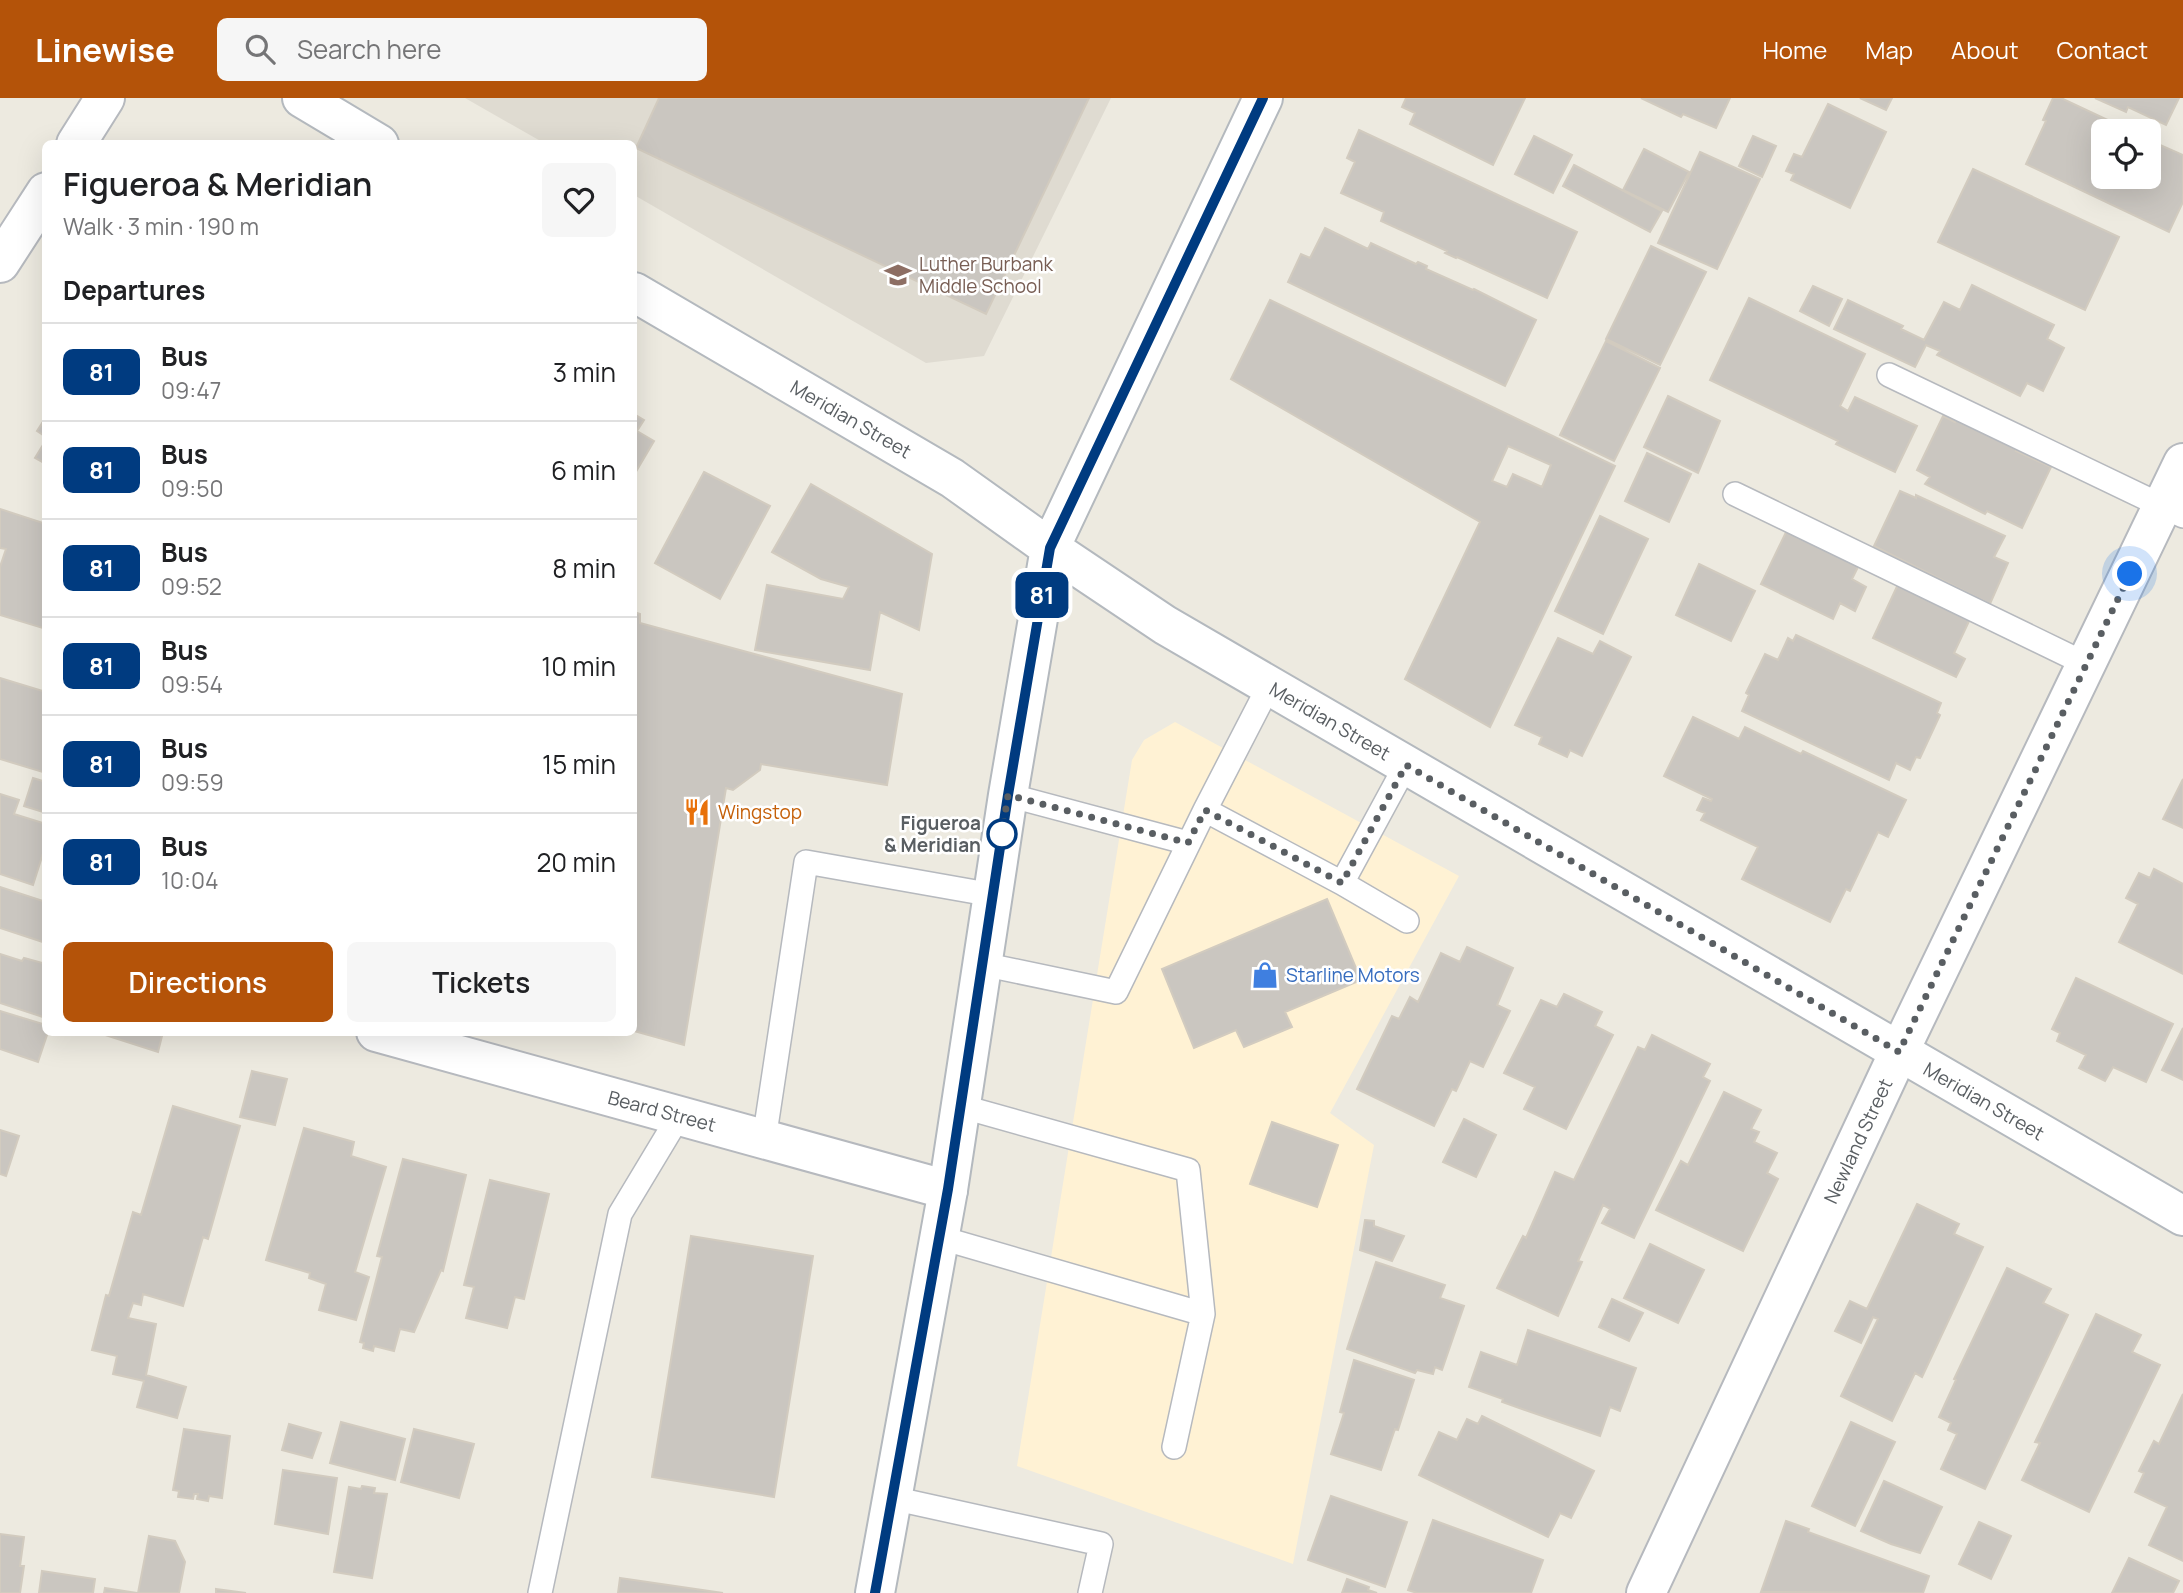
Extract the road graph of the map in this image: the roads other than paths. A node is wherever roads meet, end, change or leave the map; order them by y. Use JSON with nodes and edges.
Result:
{"nodes":[{"id":1,"x":105,"y":98,"type":"edge"},
{"id":2,"x":302,"y":98,"type":"edge"},
{"id":3,"x":1263,"y":98,"type":"edge"},
{"id":4,"x":79,"y":140,"type":"edge"},
{"id":5,"x":372,"y":140,"type":"edge"},
{"id":6,"x":42,"y":198,"type":"edge"},
{"id":7,"x":0,"y":263,"type":"edge"},
{"id":8,"x":637,"y":294,"type":"edge"},
{"id":9,"x":1889,"y":374,"type":"dead end"},
{"id":10,"x":2183,"y":463,"type":"edge"},
{"id":11,"x":1735,"y":494,"type":"dead end"},
{"id":12,"x":2173,"y":511,"type":"edge"},
{"id":13,"x":1050,"y":548,"type":"junction"},
{"id":14,"x":2086,"y":664,"type":"junction"},
{"id":15,"x":1269,"y":686,"type":"junction"},
{"id":16,"x":1406,"y":765,"type":"junction"},
{"id":17,"x":1008,"y":795,"type":"junction"},
{"id":18,"x":1205,"y":810,"type":"junction"},
{"id":19,"x":1188,"y":843,"type":"junction"},
{"id":20,"x":1342,"y":883,"type":"junction"},
{"id":21,"x":993,"y":895,"type":"junction"},
{"id":22,"x":1407,"y":921,"type":"dead end"},
{"id":23,"x":982,"y":964,"type":"junction"},
{"id":24,"x":390,"y":1036,"type":"edge"},
{"id":25,"x":1899,"y":1052,"type":"junction"},
{"id":26,"x":960,"y":1106,"type":"junction"},
{"id":27,"x":679,"y":1116,"type":"junction"},
{"id":28,"x":764,"y":1139,"type":"junction"},
{"id":29,"x":948,"y":1189,"type":"junction"},
{"id":30,"x":2183,"y":1216,"type":"edge"},
{"id":31,"x":938,"y":1237,"type":"junction"},
{"id":32,"x":1203,"y":1314,"type":"junction"},
{"id":33,"x":1174,"y":1447,"type":"dead end"},
{"id":34,"x":892,"y":1498,"type":"junction"},
{"id":35,"x":540,"y":1593,"type":"edge"},
{"id":36,"x":875,"y":1593,"type":"edge"},
{"id":37,"x":1090,"y":1593,"type":"edge"},
{"id":38,"x":1646,"y":1593,"type":"edge"}],
"edges":[{"from":1,"to":4,"type":"street"},
{"from":2,"to":5,"type":"street"},
{"from":3,"to":13,"type":"street"},
{"from":6,"to":7,"type":"street"},
{"from":8,"to":13,"type":"street","name":"Meridian Street"},
{"from":9,"to":12,"type":"lane"},
{"from":10,"to":12,"type":"street","name":"Newland Street"},
{"from":11,"to":14,"type":"lane"},
{"from":12,"to":14,"type":"street","name":"Newland Street"},
{"from":13,"to":15,"type":"street","name":"Meridian Street"},
{"from":13,"to":17,"type":"street"},
{"from":14,"to":25,"type":"street","name":"Newland Street"},
{"from":15,"to":16,"type":"street","name":"Meridian Street"},
{"from":15,"to":18,"type":"lane"},
{"from":16,"to":20,"type":"lane"},
{"from":16,"to":25,"type":"street","name":"Meridian Street"},
{"from":17,"to":19,"type":"lane"},
{"from":17,"to":21,"type":"street"},
{"from":18,"to":19,"type":"lane"},
{"from":18,"to":20,"type":"lane"},
{"from":19,"to":23,"type":"lane"},
{"from":20,"to":22,"type":"lane"},
{"from":21,"to":23,"type":"street"},
{"from":21,"to":28,"type":"lane"},
{"from":23,"to":26,"type":"street"},
{"from":24,"to":27,"type":"street","name":"Beard Street"},
{"from":25,"to":30,"type":"street","name":"Meridian Street"},
{"from":25,"to":38,"type":"street","name":"Newland Street"},
{"from":26,"to":29,"type":"street"},
{"from":26,"to":32,"type":"lane"},
{"from":27,"to":28,"type":"street","name":"Beard Street"},
{"from":27,"to":35,"type":"lane"},
{"from":28,"to":29,"type":"street","name":"Beard Street"},
{"from":29,"to":31,"type":"street"},
{"from":31,"to":32,"type":"lane"},
{"from":31,"to":34,"type":"street"},
{"from":32,"to":33,"type":"lane"},
{"from":34,"to":36,"type":"street"},
{"from":34,"to":37,"type":"lane"}]}
